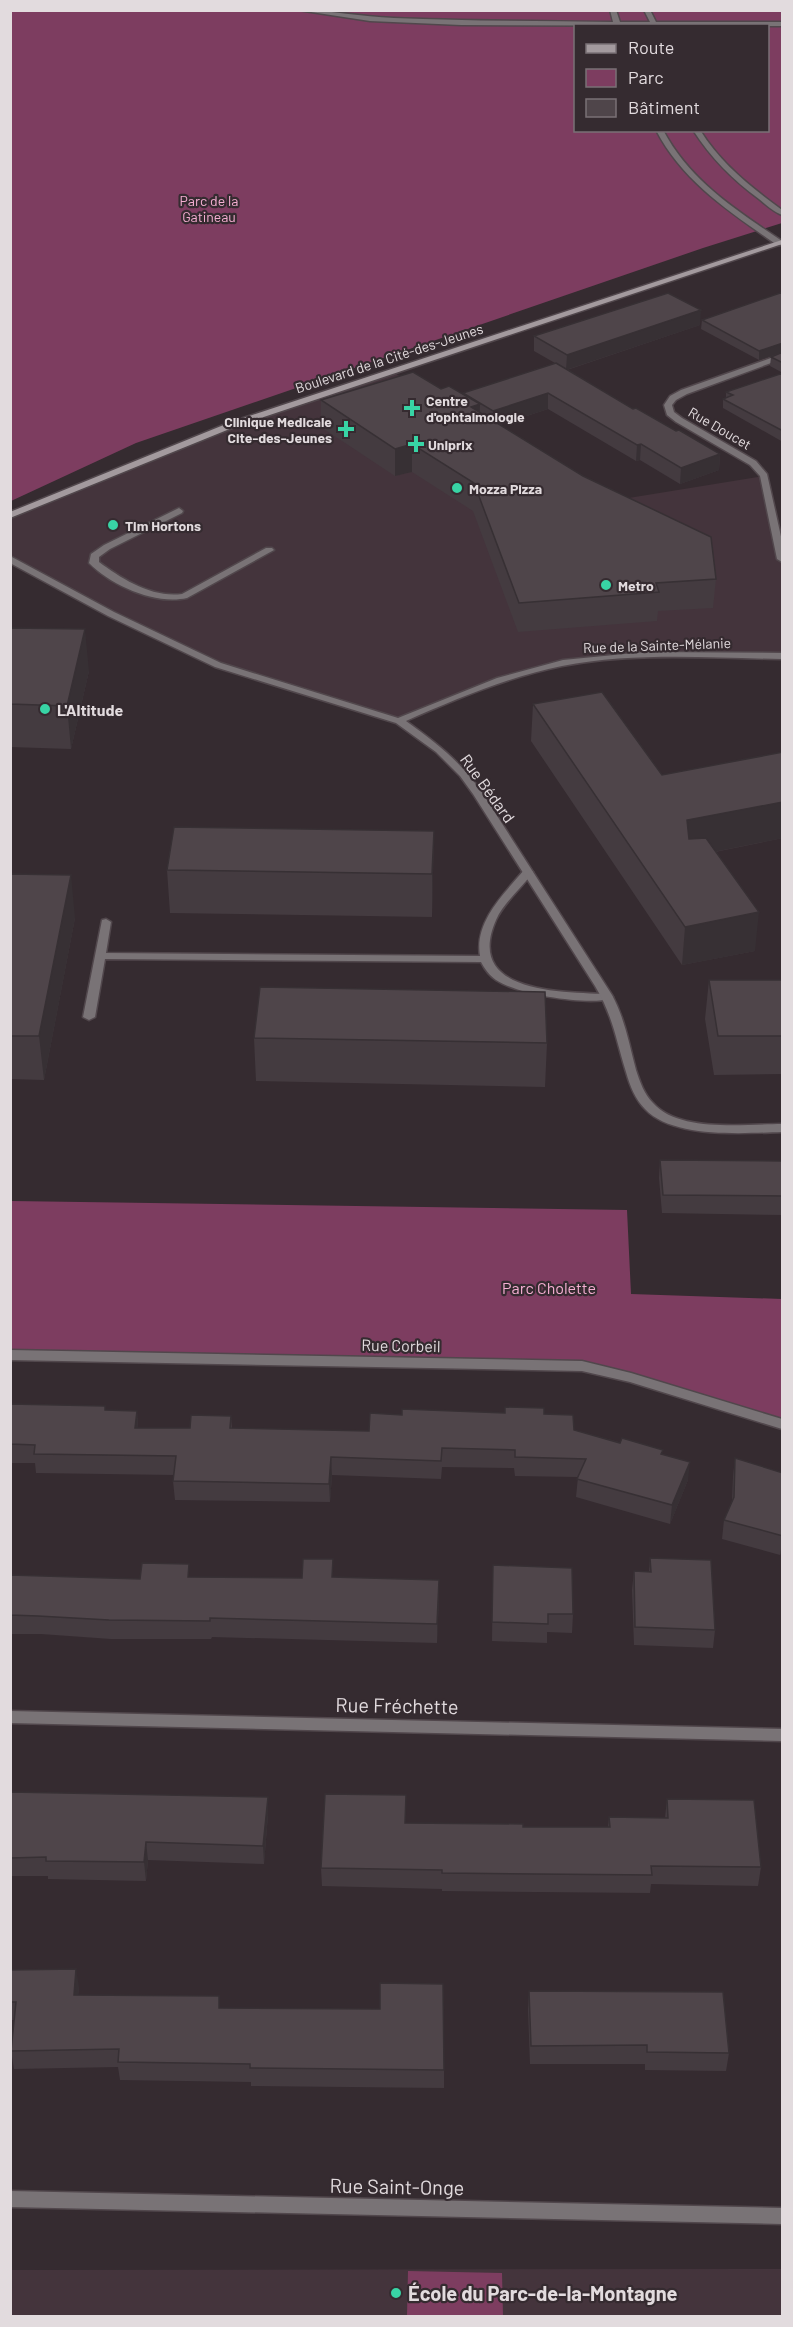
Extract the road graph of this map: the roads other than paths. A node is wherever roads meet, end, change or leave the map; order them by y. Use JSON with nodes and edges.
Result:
{"nodes":[{"id":1,"x":301,"y":10,"type":"edge"},
{"id":2,"x":647,"y":10,"type":"edge"},
{"id":3,"x":574,"y":24,"type":"edge"},
{"id":4,"x":654,"y":24,"type":"edge"},
{"id":5,"x":660,"y":132,"type":"edge"},
{"id":6,"x":697,"y":132,"type":"edge"},
{"id":7,"x":783,"y":213,"type":"edge"},
{"id":8,"x":781,"y":243,"type":"edge"},
{"id":9,"x":783,"y":356,"type":"edge"},
{"id":10,"x":393,"y":372,"type":"junction"},
{"id":11,"x":404,"y":379,"type":"edge"},
{"id":12,"x":179,"y":511,"type":"dead end"},
{"id":13,"x":10,"y":515,"type":"edge"},
{"id":14,"x":269,"y":550,"type":"dead end"},
{"id":15,"x":10,"y":559,"type":"edge"},
{"id":16,"x":783,"y":559,"type":"edge"},
{"id":17,"x":783,"y":656,"type":"edge"},
{"id":18,"x":399,"y":721,"type":"junction"},
{"id":19,"x":528,"y":872,"type":"junction"},
{"id":20,"x":106,"y":922,"type":"dead end"},
{"id":21,"x":101,"y":956,"type":"junction"},
{"id":22,"x":485,"y":959,"type":"junction"},
{"id":23,"x":607,"y":998,"type":"junction"},
{"id":24,"x":89,"y":1017,"type":"dead end"},
{"id":25,"x":783,"y":1128,"type":"edge"},
{"id":26,"x":10,"y":1355,"type":"edge"},
{"id":27,"x":783,"y":1424,"type":"edge"},
{"id":28,"x":10,"y":1717,"type":"edge"},
{"id":29,"x":783,"y":1735,"type":"edge"},
{"id":30,"x":10,"y":2199,"type":"edge"},
{"id":31,"x":783,"y":2216,"type":"edge"}],
"edges":[{"from":1,"to":3,"type":"street"},
{"from":2,"to":4,"type":"street"},
{"from":5,"to":8,"type":"street"},
{"from":6,"to":7,"type":"street"},
{"from":8,"to":10,"type":"street","name":"Boulevard de la Cité-des-Jeunes"},
{"from":9,"to":16,"type":"street","name":"Rue Doucet"},
{"from":10,"to":11,"type":"street"},
{"from":10,"to":13,"type":"street","name":"Boulevard de la Cité-des-Jeunes"},
{"from":12,"to":14,"type":"street"},
{"from":15,"to":18,"type":"street","name":"Rue Bédard"},
{"from":17,"to":18,"type":"street","name":"Rue de la Sainte-Mélanie"},
{"from":18,"to":19,"type":"street","name":"Rue Bédard"},
{"from":19,"to":22,"type":"street"},
{"from":19,"to":23,"type":"street","name":"Rue Bédard"},
{"from":20,"to":21,"type":"street"},
{"from":21,"to":22,"type":"street"},
{"from":21,"to":24,"type":"street"},
{"from":22,"to":23,"type":"street"},
{"from":23,"to":25,"type":"street","name":"Rue Bédard"},
{"from":26,"to":27,"type":"street","name":"Rue Corbeil"},
{"from":28,"to":29,"type":"street","name":"Rue Fréchette"},
{"from":30,"to":31,"type":"street","name":"Rue Saint-Onge"}]}
